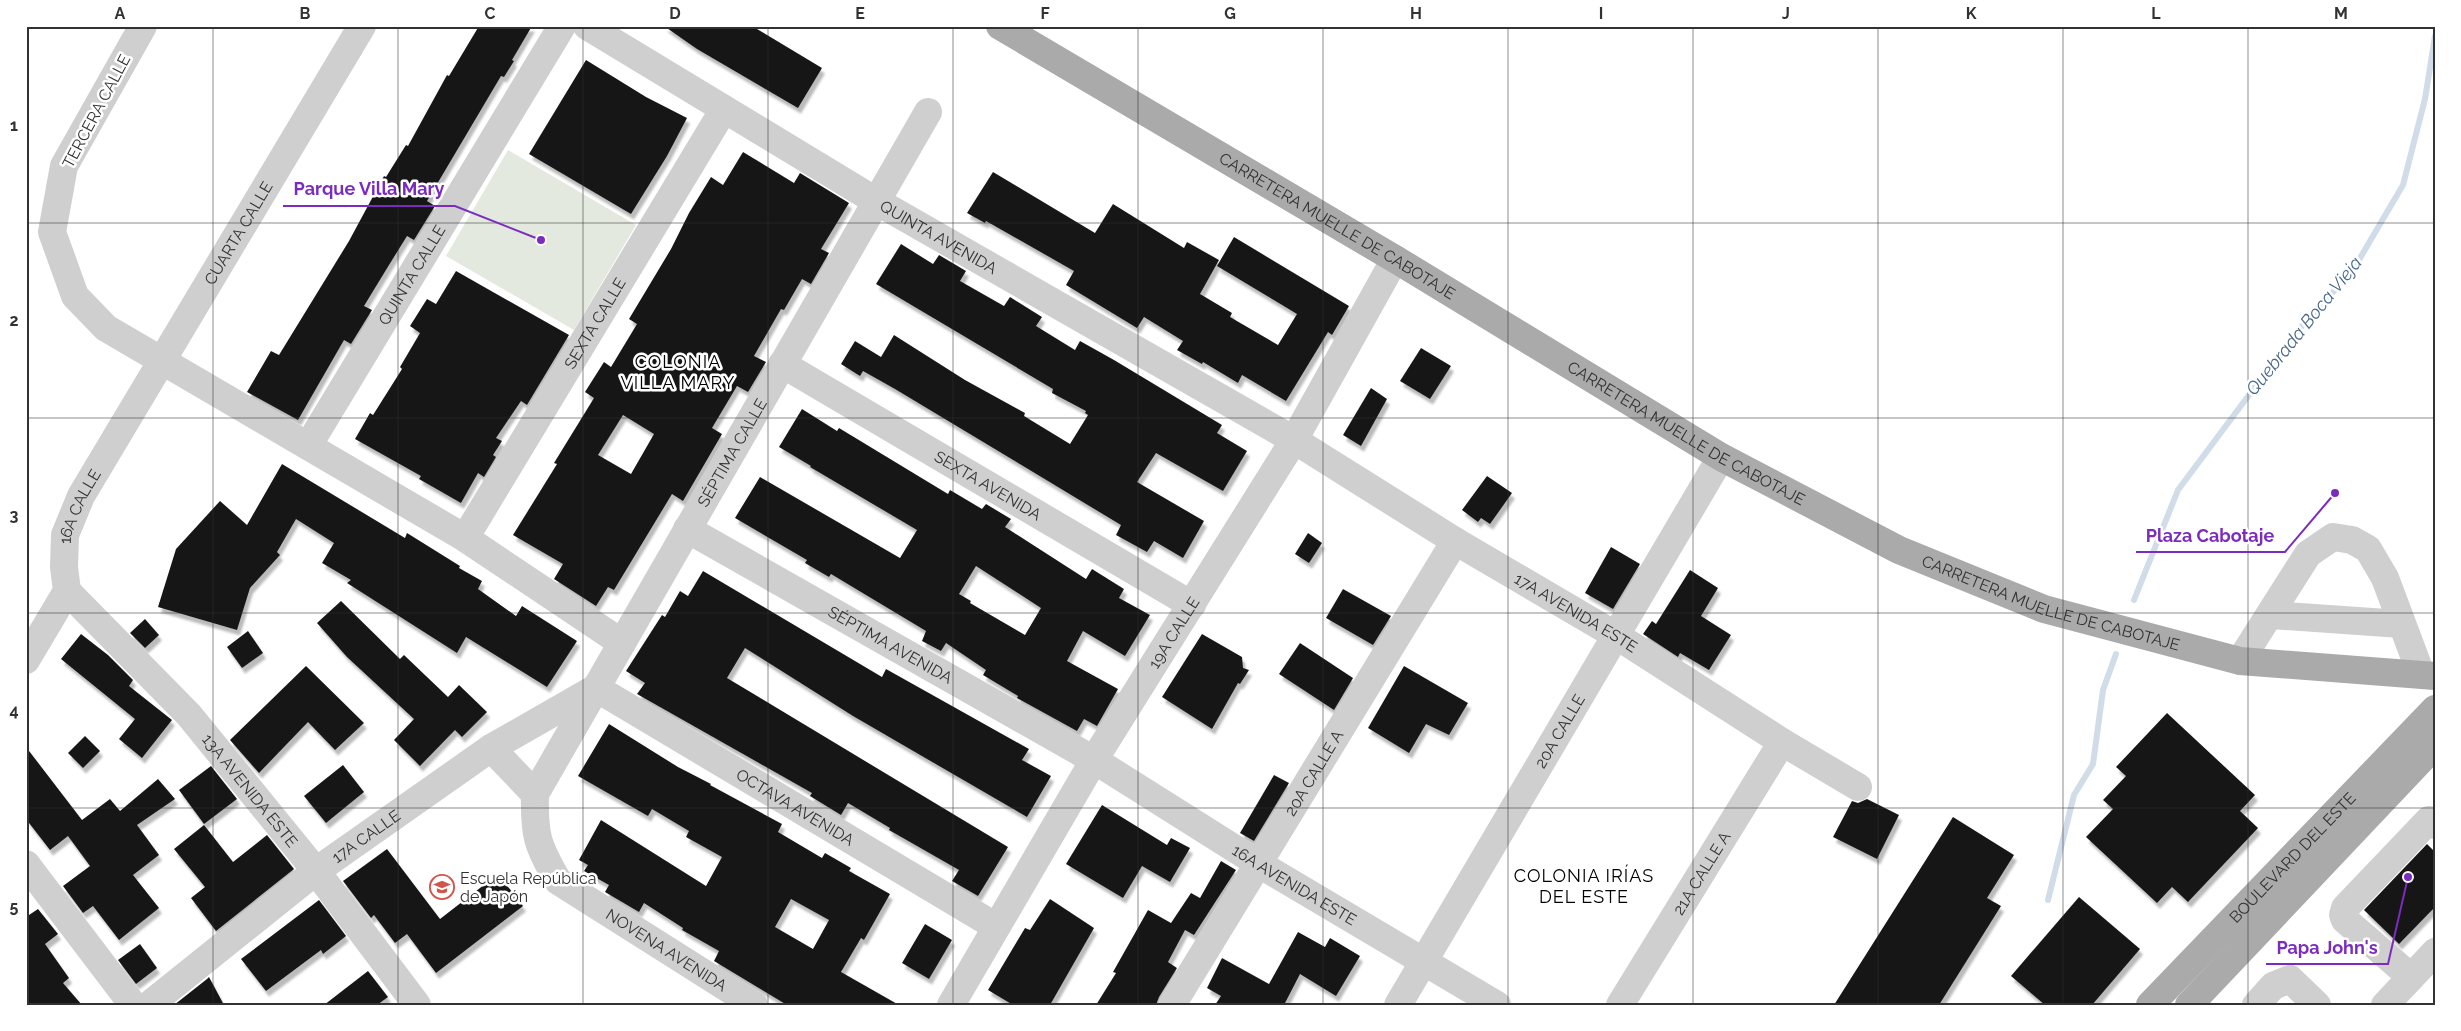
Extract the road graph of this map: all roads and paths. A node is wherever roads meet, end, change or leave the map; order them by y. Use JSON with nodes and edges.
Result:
{"nodes":[{"id":1,"x":143,"y":26,"type":"edge"},
{"id":2,"x":362,"y":26,"type":"edge"},
{"id":3,"x":562,"y":26,"type":"edge"},
{"id":4,"x":587,"y":26,"type":"edge"},
{"id":5,"x":1000,"y":26,"type":"edge"},
{"id":6,"x":724,"y":109,"type":"junction"},
{"id":7,"x":928,"y":112,"type":"dead end"},
{"id":8,"x":876,"y":201,"type":"junction"},
{"id":9,"x":1395,"y":259,"type":"junction"},
{"id":10,"x":161,"y":361,"type":"junction"},
{"id":11,"x":782,"y":364,"type":"junction"},
{"id":12,"x":1294,"y":440,"type":"junction"},
{"id":13,"x":308,"y":446,"type":"junction"},
{"id":14,"x":1721,"y":457,"type":"junction"},
{"id":15,"x":688,"y":529,"type":"junction"},
{"id":16,"x":465,"y":538,"type":"junction"},
{"id":17,"x":1455,"y":541,"type":"junction"},
{"id":18,"x":68,"y":591,"type":"junction"},
{"id":19,"x":1192,"y":605,"type":"junction"},
{"id":20,"x":2271,"y":615,"type":"junction"},
{"id":21,"x":2401,"y":624,"type":"junction"},
{"id":22,"x":1617,"y":636,"type":"junction"},
{"id":23,"x":622,"y":643,"type":"junction"},
{"id":24,"x":26,"y":660,"type":"edge"},
{"id":25,"x":2240,"y":661,"type":"junction"},
{"id":26,"x":2428,"y":675,"type":"edge"},
{"id":27,"x":596,"y":688,"type":"junction"},
{"id":28,"x":2435,"y":708,"type":"edge"},
{"id":29,"x":1782,"y":742,"type":"junction"},
{"id":30,"x":2435,"y":745,"type":"edge"},
{"id":31,"x":491,"y":748,"type":"junction"},
{"id":32,"x":1094,"y":760,"type":"junction"},
{"id":33,"x":1858,"y":787,"type":"dead end"},
{"id":34,"x":535,"y":794,"type":"junction"},
{"id":35,"x":2433,"y":820,"type":"edge"},
{"id":36,"x":26,"y":864,"type":"edge"},
{"id":37,"x":1259,"y":864,"type":"junction"},
{"id":38,"x":316,"y":871,"type":"junction"},
{"id":39,"x":995,"y":926,"type":"junction"},
{"id":40,"x":2435,"y":952,"type":"edge"},
{"id":41,"x":1424,"y":960,"type":"junction"},
{"id":42,"x":2411,"y":977,"type":"junction"},
{"id":43,"x":133,"y":1005,"type":"edge"},
{"id":44,"x":149,"y":1005,"type":"edge"},
{"id":45,"x":417,"y":1005,"type":"edge"},
{"id":46,"x":754,"y":1005,"type":"edge"},
{"id":47,"x":950,"y":1005,"type":"edge"},
{"id":48,"x":1172,"y":1005,"type":"edge"},
{"id":49,"x":1398,"y":1005,"type":"edge"},
{"id":50,"x":1497,"y":1005,"type":"edge"},
{"id":51,"x":1620,"y":1005,"type":"edge"},
{"id":52,"x":2150,"y":1005,"type":"edge"},
{"id":53,"x":2189,"y":1005,"type":"edge"},
{"id":54,"x":2256,"y":1005,"type":"edge"},
{"id":55,"x":2317,"y":1005,"type":"edge"},
{"id":56,"x":2385,"y":1005,"type":"edge"}],
"edges":[{"from":1,"to":10,"type":"street","name":"TERCERA CALLE"},
{"from":2,"to":10,"type":"street","name":"CUARTA CALLE"},
{"from":3,"to":13,"type":"street","name":"QUINTA CALLE"},
{"from":4,"to":6,"type":"street","name":"QUINTA AVENIDA"},
{"from":5,"to":9,"type":"main road","name":"CARRETERA MUELLE DE CABOTAJE"},
{"from":6,"to":8,"type":"street","name":"QUINTA AVENIDA"},
{"from":6,"to":16,"type":"street","name":"SEXTA CALLE"},
{"from":7,"to":8,"type":"street","name":"SÉPTIMA CALLE"},
{"from":8,"to":11,"type":"street","name":"SÉPTIMA CALLE"},
{"from":8,"to":12,"type":"street","name":"QUINTA AVENIDA"},
{"from":9,"to":12,"type":"street","name":"19A CALLE"},
{"from":9,"to":14,"type":"main road","name":"CARRETERA MUELLE DE CABOTAJE"},
{"from":10,"to":13,"type":"street","name":"TERCERA CALLE"},
{"from":10,"to":18,"type":"street","name":"16A CALLE"},
{"from":11,"to":15,"type":"street","name":"SÉPTIMA CALLE"},
{"from":11,"to":19,"type":"street","name":"SEXTA AVENIDA"},
{"from":12,"to":17,"type":"street","name":"17A AVENIDA ESTE"},
{"from":12,"to":19,"type":"street","name":"19A CALLE"},
{"from":13,"to":16,"type":"street","name":"TERCERA CALLE"},
{"from":14,"to":22,"type":"street","name":"20A CALLE"},
{"from":14,"to":25,"type":"main road","name":"CARRETERA MUELLE DE CABOTAJE"},
{"from":15,"to":23,"type":"street","name":"SÉPTIMA CALLE"},
{"from":15,"to":32,"type":"street","name":"SÉPTIMA AVENIDA"},
{"from":16,"to":23,"type":"street","name":"TERCERA CALLE"},
{"from":17,"to":22,"type":"street","name":"17A AVENIDA ESTE"},
{"from":17,"to":37,"type":"street","name":"20A CALLE A"},
{"from":18,"to":24,"type":"street"},
{"from":18,"to":38,"type":"street","name":"13A AVENIDA ESTE"},
{"from":19,"to":32,"type":"street","name":"19A CALLE"},
{"from":20,"to":21,"type":"street"},
{"from":20,"to":21,"type":"street"},
{"from":20,"to":25,"type":"street"},
{"from":21,"to":26,"type":"street"},
{"from":22,"to":29,"type":"street","name":"17A AVENIDA ESTE"},
{"from":22,"to":41,"type":"street","name":"20A CALLE"},
{"from":23,"to":27,"type":"street","name":"SÉPTIMA CALLE"},
{"from":25,"to":26,"type":"main road","name":"CARRETERA MUELLE DE CABOTAJE"},
{"from":27,"to":31,"type":"street","name":"17A CALLE"},
{"from":27,"to":34,"type":"street","name":"SÉPTIMA CALLE"},
{"from":27,"to":39,"type":"street","name":"OCTAVA AVENIDA"},
{"from":28,"to":52,"type":"main road","name":"BOULEVARD DEL ESTE"},
{"from":29,"to":33,"type":"street","name":"17A AVENIDA ESTE"},
{"from":29,"to":51,"type":"street","name":"21A CALLE A"},
{"from":30,"to":53,"type":"main road","name":"BOULEVARD DEL ESTE"},
{"from":31,"to":34,"type":"street"},
{"from":31,"to":38,"type":"street","name":"17A CALLE"},
{"from":32,"to":37,"type":"street","name":"16A AVENIDA ESTE"},
{"from":32,"to":39,"type":"street","name":"19A CALLE"},
{"from":34,"to":46,"type":"street","name":"NOVENA AVENIDA"},
{"from":35,"to":42,"type":"street"},
{"from":36,"to":43,"type":"street"},
{"from":37,"to":41,"type":"street","name":"16A AVENIDA ESTE"},
{"from":37,"to":48,"type":"street","name":"20A CALLE A"},
{"from":38,"to":44,"type":"street","name":"17A CALLE"},
{"from":38,"to":45,"type":"street","name":"13A AVENIDA ESTE"},
{"from":39,"to":47,"type":"street","name":"19A CALLE"},
{"from":40,"to":42,"type":"street"},
{"from":41,"to":49,"type":"street","name":"20A CALLE"},
{"from":41,"to":50,"type":"street","name":"16A AVENIDA ESTE"},
{"from":42,"to":56,"type":"street"},
{"from":54,"to":55,"type":"street"}]}
